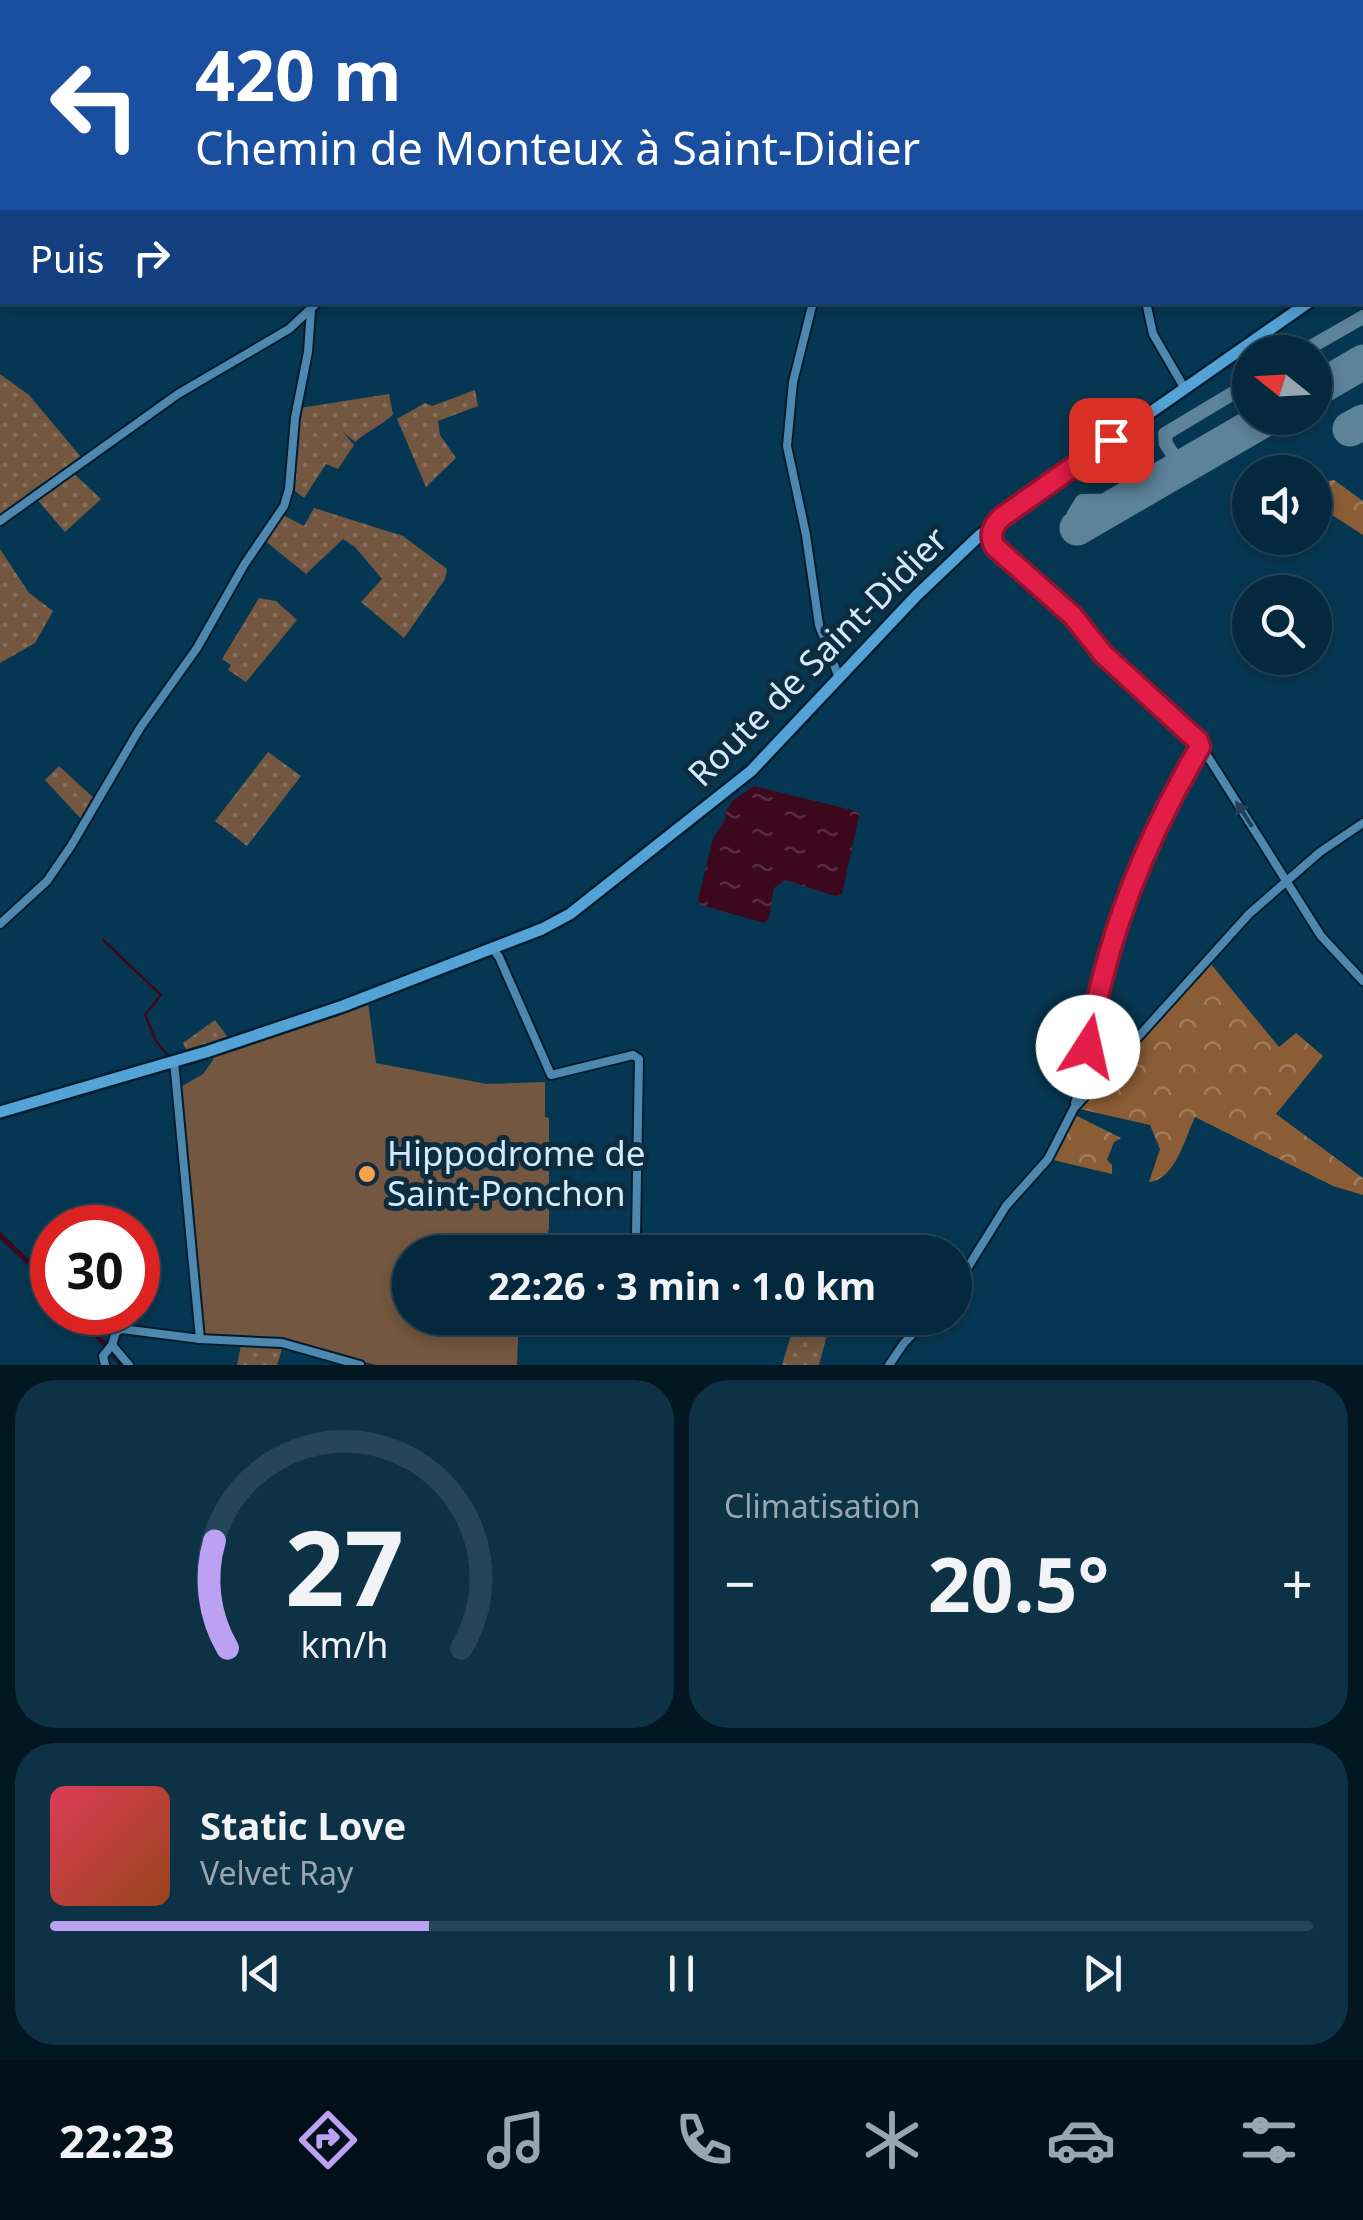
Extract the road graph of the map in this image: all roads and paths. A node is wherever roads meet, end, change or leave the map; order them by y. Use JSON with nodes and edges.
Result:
{"nodes":[{"id":1,"x":315,"y":305,"type":"edge"},
{"id":2,"x":813,"y":305,"type":"edge"},
{"id":3,"x":1147,"y":305,"type":"edge"},
{"id":4,"x":1305,"y":305,"type":"edge"},
{"id":5,"x":1184,"y":389,"type":"junction"},
{"id":6,"x":0,"y":521,"type":"edge"},
{"id":7,"x":987,"y":540,"type":"junction"},
{"id":8,"x":839,"y":678,"type":"junction"},
{"id":9,"x":1200,"y":747,"type":"junction"},
{"id":10,"x":1363,"y":823,"type":"edge"},
{"id":11,"x":1288,"y":880,"type":"junction"},
{"id":12,"x":0,"y":924,"type":"edge"},
{"id":13,"x":492,"y":948,"type":"junction"},
{"id":14,"x":1363,"y":981,"type":"edge"},
{"id":15,"x":174,"y":1061,"type":"junction"},
{"id":16,"x":1074,"y":1108,"type":"junction"},
{"id":17,"x":0,"y":1112,"type":"edge"},
{"id":18,"x":636,"y":1234,"type":"dead end"},
{"id":19,"x":972,"y":1261,"type":"edge"},
{"id":20,"x":911,"y":1335,"type":"edge"},
{"id":21,"x":200,"y":1339,"type":"junction"},
{"id":22,"x":110,"y":1348,"type":"junction"},
{"id":23,"x":105,"y":1365,"type":"edge"},
{"id":24,"x":128,"y":1365,"type":"edge"},
{"id":25,"x":360,"y":1365,"type":"edge"},
{"id":26,"x":889,"y":1365,"type":"edge"}],
"edges":[{"from":1,"to":6,"type":"street"},
{"from":1,"to":12,"type":"street"},
{"from":2,"to":8,"type":"street"},
{"from":3,"to":5,"type":"street"},
{"from":4,"to":5,"type":"main road","name":"Route de Saint-Didier"},
{"from":5,"to":7,"type":"main road","name":"Route de Saint-Didier"},
{"from":7,"to":8,"type":"main road","name":"Route de Saint-Didier"},
{"from":7,"to":9,"type":"street"},
{"from":8,"to":13,"type":"main road","name":"Route de Saint-Didier"},
{"from":11,"to":9,"type":"street","one_way":true},
{"from":9,"to":16,"type":"street"},
{"from":10,"to":11,"type":"street"},
{"from":11,"to":14,"type":"street"},
{"from":11,"to":16,"type":"street"},
{"from":13,"to":15,"type":"main road","name":"Route de Saint-Didier"},
{"from":13,"to":18,"type":"street"},
{"from":15,"to":17,"type":"main road","name":"Route de Saint-Didier"},
{"from":15,"to":21,"type":"street"},
{"from":16,"to":19,"type":"street"},
{"from":20,"to":26,"type":"street"},
{"from":21,"to":22,"type":"street"},
{"from":21,"to":25,"type":"street"},
{"from":22,"to":23,"type":"street"},
{"from":22,"to":24,"type":"street"}]}
